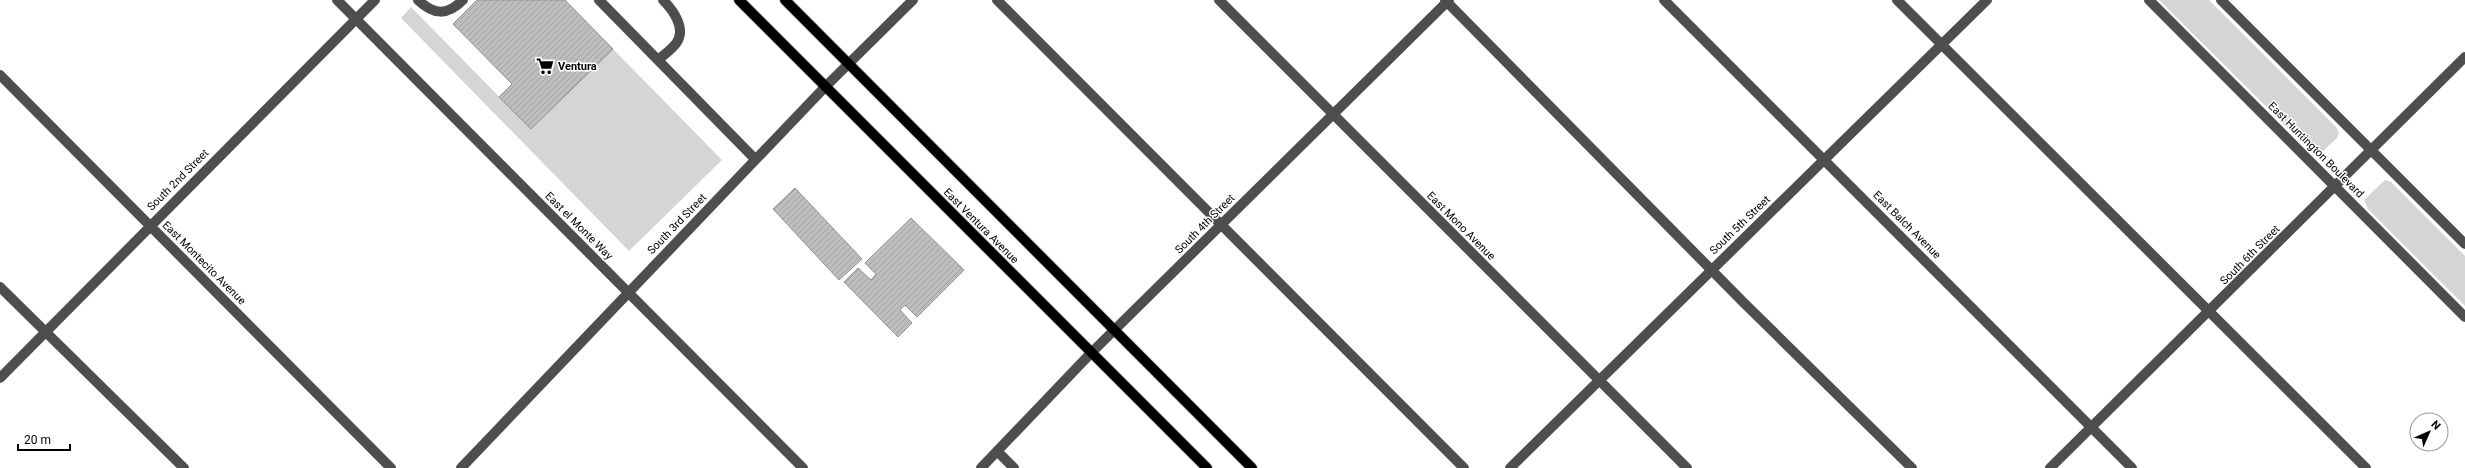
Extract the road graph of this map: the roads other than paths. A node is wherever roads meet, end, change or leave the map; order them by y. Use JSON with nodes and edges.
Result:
{"nodes":[{"id":1,"x":337,"y":0,"type":"edge"},
{"id":2,"x":375,"y":0,"type":"edge"},
{"id":3,"x":418,"y":0,"type":"edge"},
{"id":4,"x":463,"y":0,"type":"edge"},
{"id":5,"x":599,"y":0,"type":"edge"},
{"id":6,"x":663,"y":0,"type":"edge"},
{"id":7,"x":739,"y":0,"type":"edge"},
{"id":8,"x":786,"y":0,"type":"edge"},
{"id":9,"x":912,"y":0,"type":"edge"},
{"id":10,"x":997,"y":0,"type":"edge"},
{"id":11,"x":1219,"y":0,"type":"edge"},
{"id":12,"x":1664,"y":0,"type":"edge"},
{"id":13,"x":1897,"y":0,"type":"edge"},
{"id":14,"x":1987,"y":0,"type":"edge"},
{"id":15,"x":2149,"y":0,"type":"edge"},
{"id":16,"x":2221,"y":0,"type":"edge"},
{"id":17,"x":1447,"y":1,"type":"edge"},
{"id":18,"x":356,"y":19,"type":"junction"},
{"id":19,"x":1942,"y":44,"type":"junction"},
{"id":20,"x":2465,"y":57,"type":"edge"},
{"id":21,"x":658,"y":60,"type":"junction"},
{"id":22,"x":848,"y":63,"type":"junction"},
{"id":23,"x":0,"y":75,"type":"edge"},
{"id":24,"x":825,"y":87,"type":"junction"},
{"id":25,"x":1334,"y":115,"type":"junction"},
{"id":26,"x":2372,"y":151,"type":"junction"},
{"id":27,"x":755,"y":159,"type":"junction"},
{"id":28,"x":1824,"y":160,"type":"junction"},
{"id":29,"x":2335,"y":187,"type":"junction"},
{"id":30,"x":150,"y":225,"type":"junction"},
{"id":31,"x":1222,"y":225,"type":"junction"},
{"id":32,"x":2465,"y":244,"type":"edge"},
{"id":33,"x":1712,"y":270,"type":"junction"},
{"id":34,"x":0,"y":287,"type":"edge"},
{"id":35,"x":628,"y":292,"type":"junction"},
{"id":36,"x":2210,"y":312,"type":"junction"},
{"id":37,"x":2465,"y":318,"type":"edge"},
{"id":38,"x":1115,"y":330,"type":"junction"},
{"id":39,"x":45,"y":332,"type":"junction"},
{"id":40,"x":1091,"y":353,"type":"junction"},
{"id":41,"x":0,"y":378,"type":"edge"},
{"id":42,"x":1598,"y":381,"type":"junction"},
{"id":43,"x":2090,"y":426,"type":"junction"},
{"id":44,"x":997,"y":451,"type":"junction"},
{"id":45,"x":184,"y":468,"type":"edge"},
{"id":46,"x":391,"y":468,"type":"edge"},
{"id":47,"x":461,"y":468,"type":"edge"},
{"id":48,"x":803,"y":468,"type":"edge"},
{"id":49,"x":981,"y":468,"type":"edge"},
{"id":50,"x":1014,"y":468,"type":"edge"},
{"id":51,"x":1207,"y":468,"type":"edge"},
{"id":52,"x":1252,"y":468,"type":"edge"},
{"id":53,"x":1464,"y":468,"type":"edge"},
{"id":54,"x":1510,"y":468,"type":"edge"},
{"id":55,"x":1687,"y":468,"type":"edge"},
{"id":56,"x":1912,"y":468,"type":"edge"},
{"id":57,"x":2050,"y":468,"type":"edge"},
{"id":58,"x":2132,"y":468,"type":"edge"},
{"id":59,"x":2366,"y":468,"type":"edge"}],
"edges":[{"from":1,"to":18,"type":"street","name":"East el Monte Way"},
{"from":2,"to":18,"type":"street","name":"South 2nd Street"},
{"from":3,"to":4,"type":"street"},
{"from":5,"to":21,"type":"street"},
{"from":6,"to":21,"type":"street"},
{"from":7,"to":24,"type":"main road","name":"East Ventura Avenue"},
{"from":8,"to":22,"type":"main road","name":"East Ventura Avenue"},
{"from":9,"to":22,"type":"street","name":"South 3rd Street"},
{"from":10,"to":31,"type":"street"},
{"from":11,"to":25,"type":"street","name":"East Mono Avenue"},
{"from":12,"to":28,"type":"street","name":"East Balch Avenue"},
{"from":13,"to":19,"type":"street"},
{"from":14,"to":19,"type":"street","name":"South 5th Street"},
{"from":15,"to":29,"type":"street","name":"East Huntington Boulevard"},
{"from":16,"to":26,"type":"street"},
{"from":17,"to":25,"type":"street","name":"South 4th Street"},
{"from":17,"to":33,"type":"street"},
{"from":18,"to":30,"type":"street","name":"South 2nd Street"},
{"from":18,"to":35,"type":"street","name":"East el Monte Way"},
{"from":19,"to":28,"type":"street","name":"South 5th Street"},
{"from":19,"to":36,"type":"street"},
{"from":20,"to":26,"type":"street","name":"South 6th Street"},
{"from":21,"to":27,"type":"street"},
{"from":22,"to":24,"type":"street","name":"South 3rd Street"},
{"from":22,"to":38,"type":"main road","name":"East Ventura Avenue"},
{"from":23,"to":30,"type":"street","name":"East Montecito Avenue"},
{"from":24,"to":27,"type":"street","name":"South 3rd Street"},
{"from":24,"to":40,"type":"main road","name":"East Ventura Avenue"},
{"from":25,"to":31,"type":"street","name":"South 4th Street"},
{"from":25,"to":42,"type":"street","name":"East Mono Avenue"},
{"from":26,"to":29,"type":"street","name":"South 6th Street"},
{"from":26,"to":32,"type":"street"},
{"from":27,"to":35,"type":"street","name":"South 3rd Street"},
{"from":28,"to":33,"type":"street","name":"South 5th Street"},
{"from":28,"to":43,"type":"street","name":"East Balch Avenue"},
{"from":29,"to":36,"type":"street","name":"South 6th Street"},
{"from":29,"to":37,"type":"street","name":"East Huntington Boulevard"},
{"from":30,"to":39,"type":"street","name":"South 2nd Street"},
{"from":30,"to":46,"type":"street","name":"East Montecito Avenue"},
{"from":31,"to":38,"type":"street","name":"South 4th Street"},
{"from":31,"to":53,"type":"street"},
{"from":33,"to":42,"type":"street","name":"South 5th Street"},
{"from":33,"to":56,"type":"street"},
{"from":34,"to":39,"type":"street"},
{"from":35,"to":47,"type":"street","name":"South 3rd Street"},
{"from":35,"to":48,"type":"street","name":"East el Monte Way"},
{"from":36,"to":43,"type":"street","name":"South 6th Street"},
{"from":36,"to":59,"type":"street"},
{"from":38,"to":40,"type":"street","name":"South 4th Street"},
{"from":38,"to":52,"type":"main road","name":"East Ventura Avenue"},
{"from":39,"to":41,"type":"street","name":"South 2nd Street"},
{"from":39,"to":45,"type":"street"},
{"from":40,"to":44,"type":"street","name":"South 4th Street"},
{"from":40,"to":51,"type":"main road","name":"East Ventura Avenue"},
{"from":42,"to":54,"type":"street","name":"South 5th Street"},
{"from":42,"to":55,"type":"street","name":"East Mono Avenue"},
{"from":43,"to":57,"type":"street","name":"South 6th Street"},
{"from":43,"to":58,"type":"street","name":"East Balch Avenue"},
{"from":44,"to":49,"type":"street","name":"South 4th Street"},
{"from":44,"to":50,"type":"street"}]}
